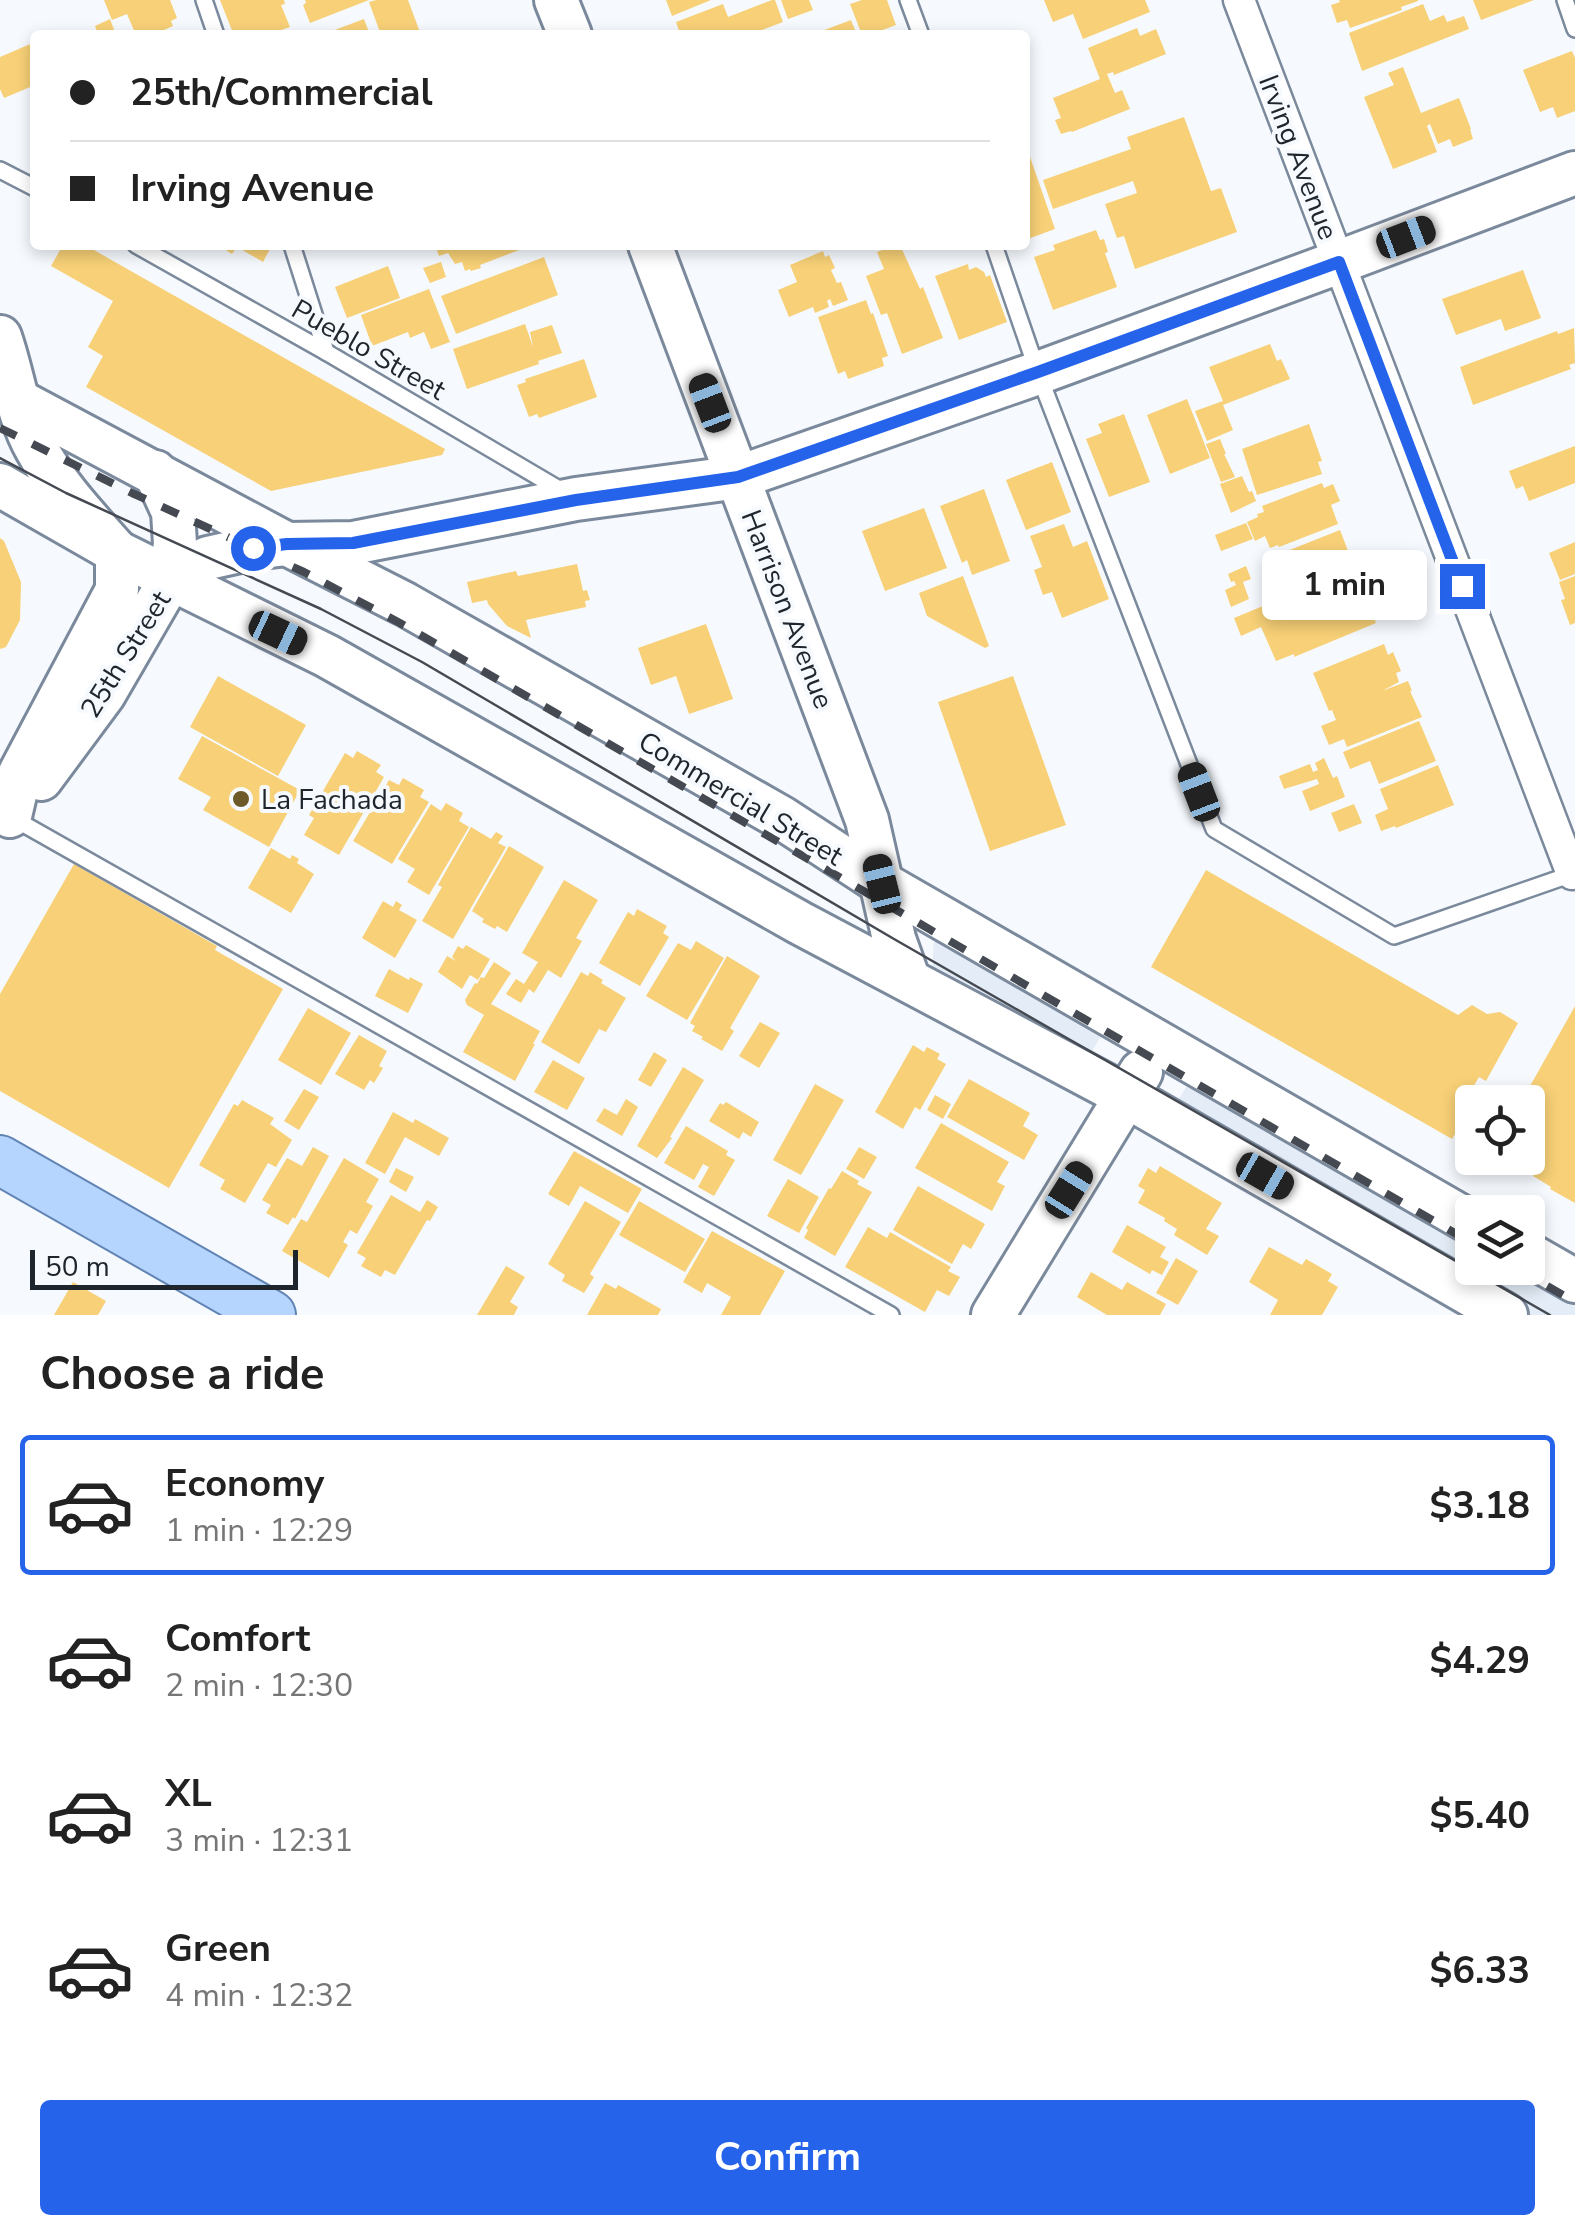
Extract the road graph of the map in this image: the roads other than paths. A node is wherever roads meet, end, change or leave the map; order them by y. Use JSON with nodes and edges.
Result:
{"nodes":[{"id":1,"x":204,"y":0,"type":"edge"},
{"id":2,"x":556,"y":0,"type":"edge"},
{"id":3,"x":908,"y":0,"type":"edge"},
{"id":4,"x":1239,"y":0,"type":"edge"},
{"id":5,"x":1565,"y":0,"type":"edge"},
{"id":6,"x":1575,"y":29,"type":"edge"},
{"id":7,"x":214,"y":30,"type":"edge"},
{"id":8,"x":568,"y":30,"type":"edge"},
{"id":9,"x":919,"y":30,"type":"edge"},
{"id":10,"x":0,"y":170,"type":"edge"},
{"id":11,"x":1575,"y":173,"type":"edge"},
{"id":12,"x":30,"y":185,"type":"edge"},
{"id":13,"x":145,"y":250,"type":"edge"},
{"id":14,"x":294,"y":250,"type":"edge"},
{"id":15,"x":652,"y":250,"type":"edge"},
{"id":16,"x":996,"y":250,"type":"edge"},
{"id":17,"x":1339,"y":262,"type":"junction"},
{"id":18,"x":0,"y":337,"type":"edge"},
{"id":19,"x":326,"y":352,"type":"junction"},
{"id":20,"x":1038,"y":372,"type":"junction"},
{"id":21,"x":8,"y":395,"type":"edge"},
{"id":22,"x":155,"y":472,"type":"junction"},
{"id":23,"x":738,"y":477,"type":"junction"},
{"id":24,"x":0,"y":486,"type":"edge"},
{"id":25,"x":576,"y":500,"type":"junction"},
{"id":26,"x":287,"y":544,"type":"junction"},
{"id":27,"x":117,"y":552,"type":"junction"},
{"id":28,"x":170,"y":580,"type":"junction"},
{"id":29,"x":5,"y":824,"type":"edge"},
{"id":30,"x":1573,"y":874,"type":"edge"},
{"id":31,"x":882,"y":884,"type":"junction"},
{"id":32,"x":908,"y":978,"type":"junction"},
{"id":33,"x":1158,"y":1044,"type":"junction"},
{"id":34,"x":1128,"y":1097,"type":"junction"},
{"id":35,"x":0,"y":1160,"type":"edge"},
{"id":36,"x":1455,"y":1212,"type":"edge"},
{"id":37,"x":1545,"y":1264,"type":"edge"},
{"id":38,"x":1575,"y":1281,"type":"edge"},
{"id":39,"x":271,"y":1315,"type":"edge"},
{"id":40,"x":891,"y":1315,"type":"edge"},
{"id":41,"x":993,"y":1315,"type":"edge"},
{"id":42,"x":1506,"y":1315,"type":"edge"}],
"edges":[{"from":1,"to":7,"type":"lane"},
{"from":2,"to":8,"type":"main road"},
{"from":3,"to":9,"type":"lane"},
{"from":4,"to":17,"type":"street","name":"Irving Avenue"},
{"from":5,"to":6,"type":"lane"},
{"from":10,"to":12,"type":"lane"},
{"from":11,"to":17,"type":"main road"},
{"from":13,"to":19,"type":"lane","name":"Pueblo Street"},
{"from":14,"to":19,"type":"lane"},
{"from":15,"to":23,"type":"main road","name":"Harrison Avenue"},
{"from":16,"to":20,"type":"lane"},
{"from":17,"to":20,"type":"main road"},
{"from":17,"to":30,"type":"street","name":"Irving Avenue"},
{"from":18,"to":21,"type":"main road"},
{"from":19,"to":25,"type":"lane","name":"Pueblo Street"},
{"from":20,"to":23,"type":"main road"},
{"from":20,"to":30,"type":"lane"},
{"from":21,"to":22,"type":"main road","name":"Commercial Street"},
{"from":21,"to":27,"type":"main road"},
{"from":22,"to":26,"type":"main road","name":"Commercial Street"},
{"from":22,"to":28,"type":"main road","name":"25th Street"},
{"from":23,"to":25,"type":"main road"},
{"from":23,"to":31,"type":"main road","name":"Harrison Avenue"},
{"from":24,"to":27,"type":"main road"},
{"from":25,"to":26,"type":"main road"},
{"from":26,"to":28,"type":"main road"},
{"from":26,"to":31,"type":"main road","name":"Commercial Street"},
{"from":27,"to":28,"type":"main road"},
{"from":27,"to":29,"type":"main road","name":"25th Street"},
{"from":28,"to":29,"type":"main road","name":"25th Street"},
{"from":28,"to":32,"type":"main road"},
{"from":29,"to":40,"type":"lane"},
{"from":31,"to":32,"type":"main road","name":"Harrison Avenue"},
{"from":31,"to":33,"type":"main road","name":"Commercial Street"},
{"from":32,"to":34,"type":"main road"},
{"from":33,"to":34,"type":"main road"},
{"from":33,"to":36,"type":"main road","name":"Commercial Street"},
{"from":34,"to":41,"type":"main road"},
{"from":34,"to":42,"type":"main road"},
{"from":35,"to":39,"type":"main road"},
{"from":37,"to":38,"type":"main road"}]}
